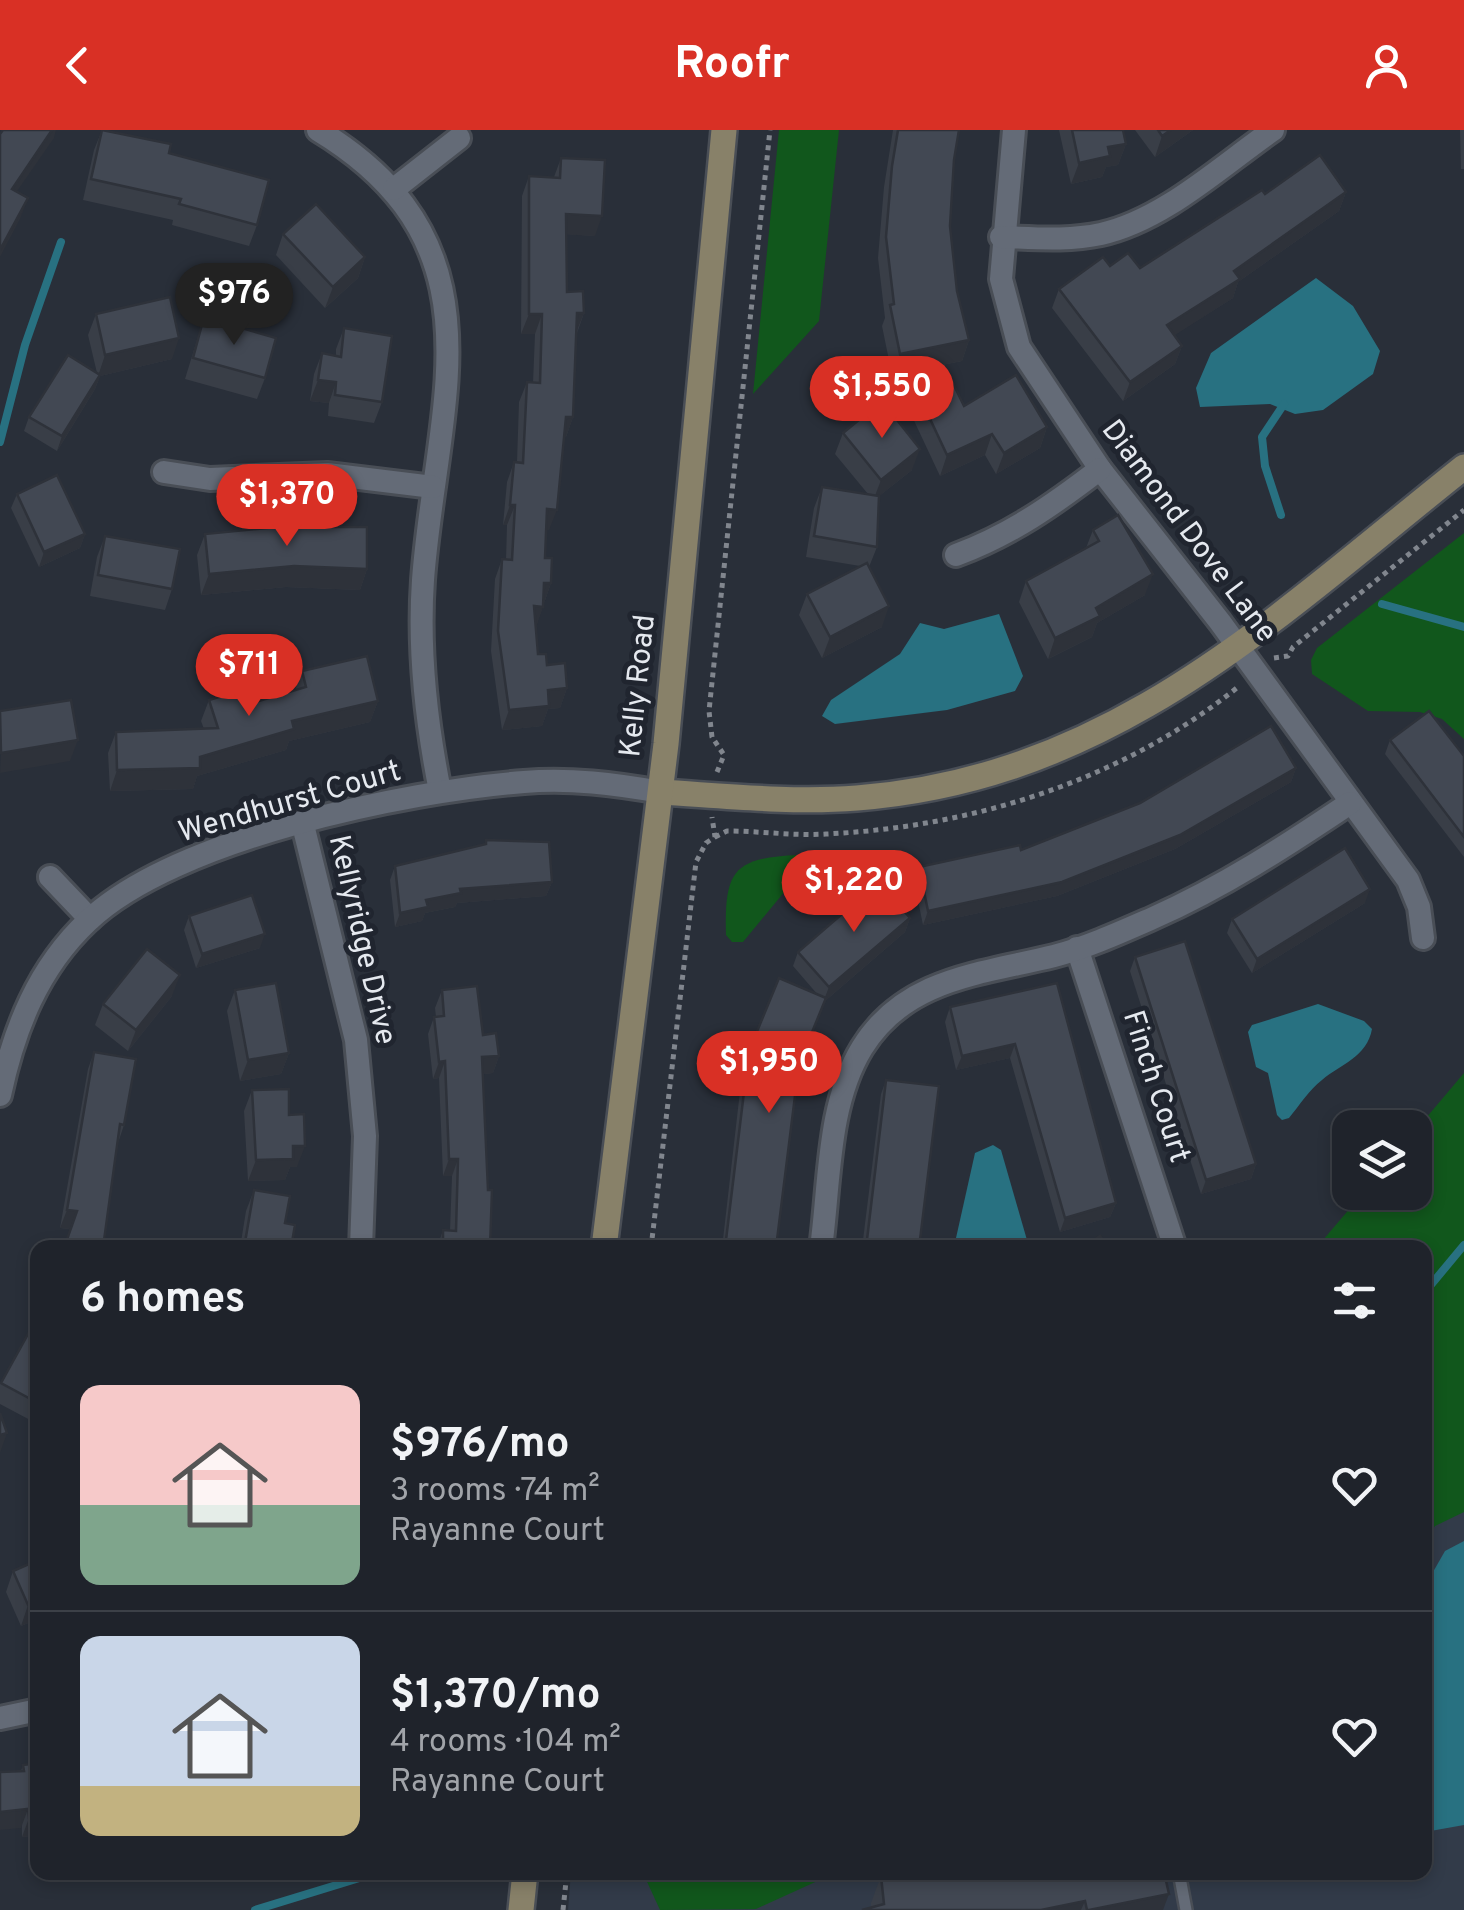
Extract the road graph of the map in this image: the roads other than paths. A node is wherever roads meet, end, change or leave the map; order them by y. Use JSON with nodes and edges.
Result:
{"nodes":[{"id":1,"x":318,"y":130,"type":"edge"},
{"id":2,"x":724,"y":130,"type":"edge"},
{"id":3,"x":1014,"y":130,"type":"edge"},
{"id":4,"x":1273,"y":130,"type":"edge"},
{"id":5,"x":459,"y":138,"type":"dead end"},
{"id":6,"x":394,"y":189,"type":"junction"},
{"id":7,"x":1001,"y":238,"type":"junction"},
{"id":8,"x":1464,"y":467,"type":"edge"},
{"id":9,"x":1100,"y":468,"type":"junction"},
{"id":10,"x":164,"y":472,"type":"dead end"},
{"id":11,"x":434,"y":487,"type":"junction"},
{"id":12,"x":956,"y":555,"type":"dead end"},
{"id":13,"x":1238,"y":647,"type":"junction"},
{"id":14,"x":440,"y":791,"type":"junction"},
{"id":15,"x":660,"y":792,"type":"junction"},
{"id":16,"x":1350,"y":803,"type":"junction"},
{"id":17,"x":303,"y":825,"type":"junction"},
{"id":18,"x":50,"y":876,"type":"dead end"},
{"id":19,"x":90,"y":919,"type":"junction"},
{"id":20,"x":1423,"y":938,"type":"dead end"},
{"id":21,"x":1077,"y":948,"type":"junction"},
{"id":22,"x":0,"y":1095,"type":"edge"},
{"id":23,"x":361,"y":1240,"type":"edge"},
{"id":24,"x":605,"y":1240,"type":"edge"},
{"id":25,"x":823,"y":1240,"type":"edge"},
{"id":26,"x":1172,"y":1240,"type":"edge"},
{"id":27,"x":30,"y":1712,"type":"edge"},
{"id":28,"x":0,"y":1718,"type":"edge"},
{"id":29,"x":525,"y":1880,"type":"edge"},
{"id":30,"x":1180,"y":1880,"type":"edge"},
{"id":31,"x":521,"y":1910,"type":"edge"},
{"id":32,"x":1186,"y":1910,"type":"edge"}],
"edges":[{"from":1,"to":6,"type":"street"},
{"from":2,"to":15,"type":"main road","name":"Kelly Road"},
{"from":3,"to":7,"type":"street","name":"Diamond Dove Lane"},
{"from":4,"to":7,"type":"street"},
{"from":5,"to":6,"type":"street"},
{"from":6,"to":11,"type":"street"},
{"from":7,"to":9,"type":"street","name":"Diamond Dove Lane"},
{"from":8,"to":13,"type":"main road"},
{"from":9,"to":12,"type":"street"},
{"from":9,"to":13,"type":"street","name":"Diamond Dove Lane"},
{"from":10,"to":11,"type":"street"},
{"from":11,"to":14,"type":"street"},
{"from":13,"to":15,"type":"main road"},
{"from":13,"to":16,"type":"street","name":"Diamond Dove Lane"},
{"from":14,"to":15,"type":"street","name":"Wendhurst Court"},
{"from":14,"to":17,"type":"street","name":"Wendhurst Court"},
{"from":15,"to":24,"type":"main road","name":"Kelly Road"},
{"from":16,"to":20,"type":"street","name":"Diamond Dove Lane"},
{"from":16,"to":21,"type":"street"},
{"from":17,"to":19,"type":"street","name":"Wendhurst Court"},
{"from":17,"to":23,"type":"street","name":"Kellyridge Drive"},
{"from":18,"to":19,"type":"street"},
{"from":19,"to":22,"type":"street","name":"Wendhurst Court"},
{"from":21,"to":25,"type":"street"},
{"from":21,"to":26,"type":"street","name":"Finch Court"},
{"from":27,"to":28,"type":"street"},
{"from":29,"to":31,"type":"main road"},
{"from":30,"to":32,"type":"lane"}]}
